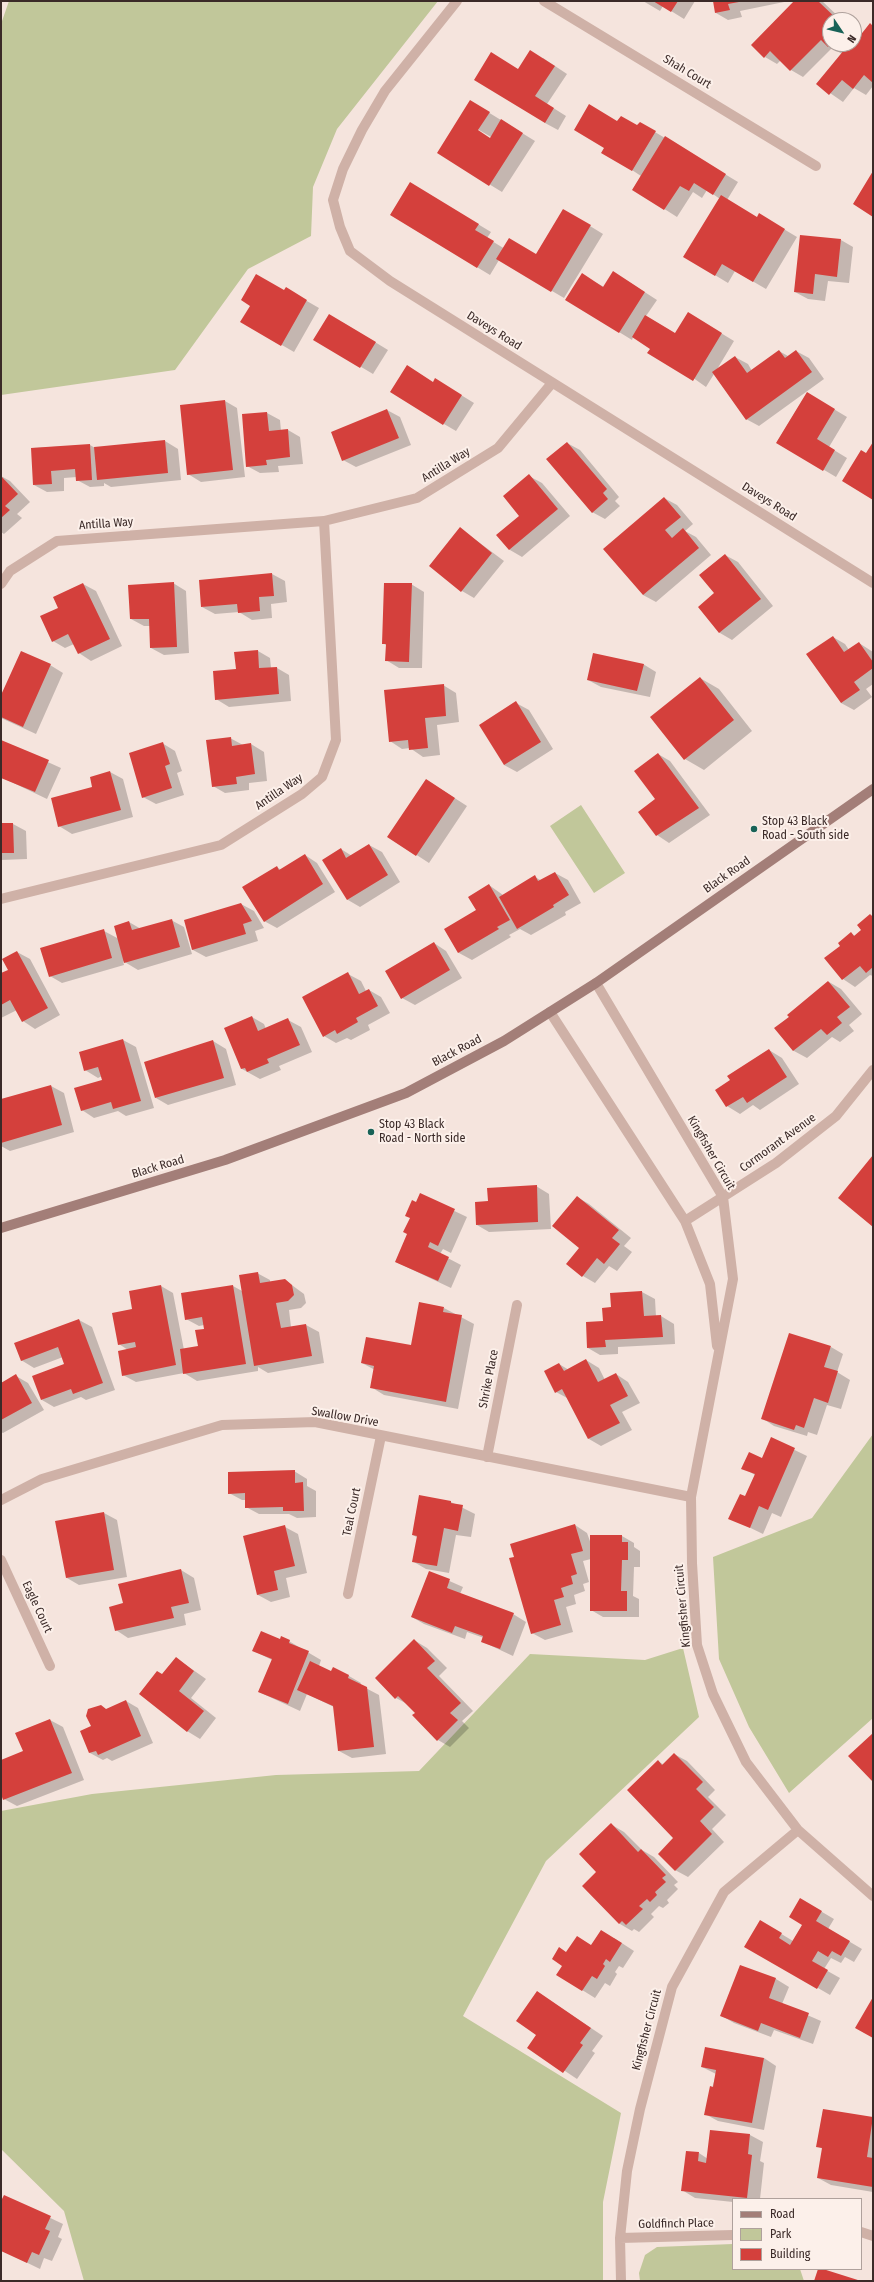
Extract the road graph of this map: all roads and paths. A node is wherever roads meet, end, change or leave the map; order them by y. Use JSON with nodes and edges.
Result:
{"nodes":[{"id":1,"x":457,"y":1,"type":"edge"},
{"id":2,"x":544,"y":1,"type":"edge"},
{"id":3,"x":816,"y":166,"type":"dead end"},
{"id":4,"x":552,"y":383,"type":"junction"},
{"id":5,"x":324,"y":521,"type":"junction"},
{"id":6,"x":873,"y":583,"type":"edge"},
{"id":7,"x":1,"y":584,"type":"edge"},
{"id":8,"x":873,"y":790,"type":"edge"},
{"id":9,"x":1,"y":899,"type":"edge"},
{"id":10,"x":596,"y":983,"type":"junction"},
{"id":11,"x":550,"y":1012,"type":"junction"},
{"id":12,"x":873,"y":1070,"type":"edge"},
{"id":13,"x":723,"y":1197,"type":"junction"},
{"id":14,"x":685,"y":1221,"type":"junction"},
{"id":15,"x":1,"y":1228,"type":"edge"},
{"id":16,"x":517,"y":1306,"type":"dead end"},
{"id":17,"x":718,"y":1356,"type":"junction"},
{"id":18,"x":381,"y":1436,"type":"junction"},
{"id":19,"x":487,"y":1457,"type":"junction"},
{"id":20,"x":691,"y":1497,"type":"junction"},
{"id":21,"x":1,"y":1500,"type":"edge"},
{"id":22,"x":1,"y":1560,"type":"edge"},
{"id":23,"x":348,"y":1594,"type":"dead end"},
{"id":24,"x":50,"y":1666,"type":"dead end"},
{"id":25,"x":798,"y":1830,"type":"junction"},
{"id":26,"x":873,"y":1896,"type":"edge"},
{"id":27,"x":862,"y":2232,"type":"edge"},
{"id":28,"x":732,"y":2235,"type":"edge"},
{"id":29,"x":873,"y":2236,"type":"edge"},
{"id":30,"x":620,"y":2238,"type":"junction"},
{"id":31,"x":621,"y":2281,"type":"edge"}],
"edges":[{"from":1,"to":4,"type":"street","name":"Daveys Road"},
{"from":2,"to":3,"type":"street","name":"Shah Court"},
{"from":4,"to":5,"type":"street","name":"Antilla Way"},
{"from":4,"to":6,"type":"street","name":"Daveys Road"},
{"from":5,"to":7,"type":"street","name":"Antilla Way"},
{"from":5,"to":9,"type":"street","name":"Antilla Way"},
{"from":8,"to":10,"type":"main road","name":"Black Road"},
{"from":10,"to":11,"type":"main road","name":"Black Road"},
{"from":10,"to":13,"type":"street","name":"Kingfisher Circuit"},
{"from":11,"to":14,"type":"street","name":"Kingfisher Circuit"},
{"from":11,"to":15,"type":"main road","name":"Black Road"},
{"from":12,"to":13,"type":"street","name":"Cormorant Avenue"},
{"from":13,"to":14,"type":"street","name":"Cormorant Avenue"},
{"from":13,"to":17,"type":"street","name":"Kingfisher Circuit"},
{"from":14,"to":17,"type":"street","name":"Kingfisher Circuit"},
{"from":16,"to":19,"type":"street","name":"Shrike Place"},
{"from":17,"to":20,"type":"street","name":"Kingfisher Circuit"},
{"from":18,"to":19,"type":"street","name":"Swallow Drive"},
{"from":18,"to":21,"type":"street","name":"Swallow Drive"},
{"from":18,"to":23,"type":"street","name":"Teal Court"},
{"from":19,"to":20,"type":"street","name":"Swallow Drive"},
{"from":20,"to":25,"type":"street","name":"Kingfisher Circuit"},
{"from":22,"to":24,"type":"street","name":"Eagle Court"},
{"from":25,"to":26,"type":"street","name":"Kingfisher Circuit"},
{"from":25,"to":30,"type":"street","name":"Kingfisher Circuit"},
{"from":27,"to":29,"type":"street"},
{"from":28,"to":30,"type":"street","name":"Goldfinch Place"},
{"from":30,"to":31,"type":"street","name":"Kingfisher Circuit"}]}
